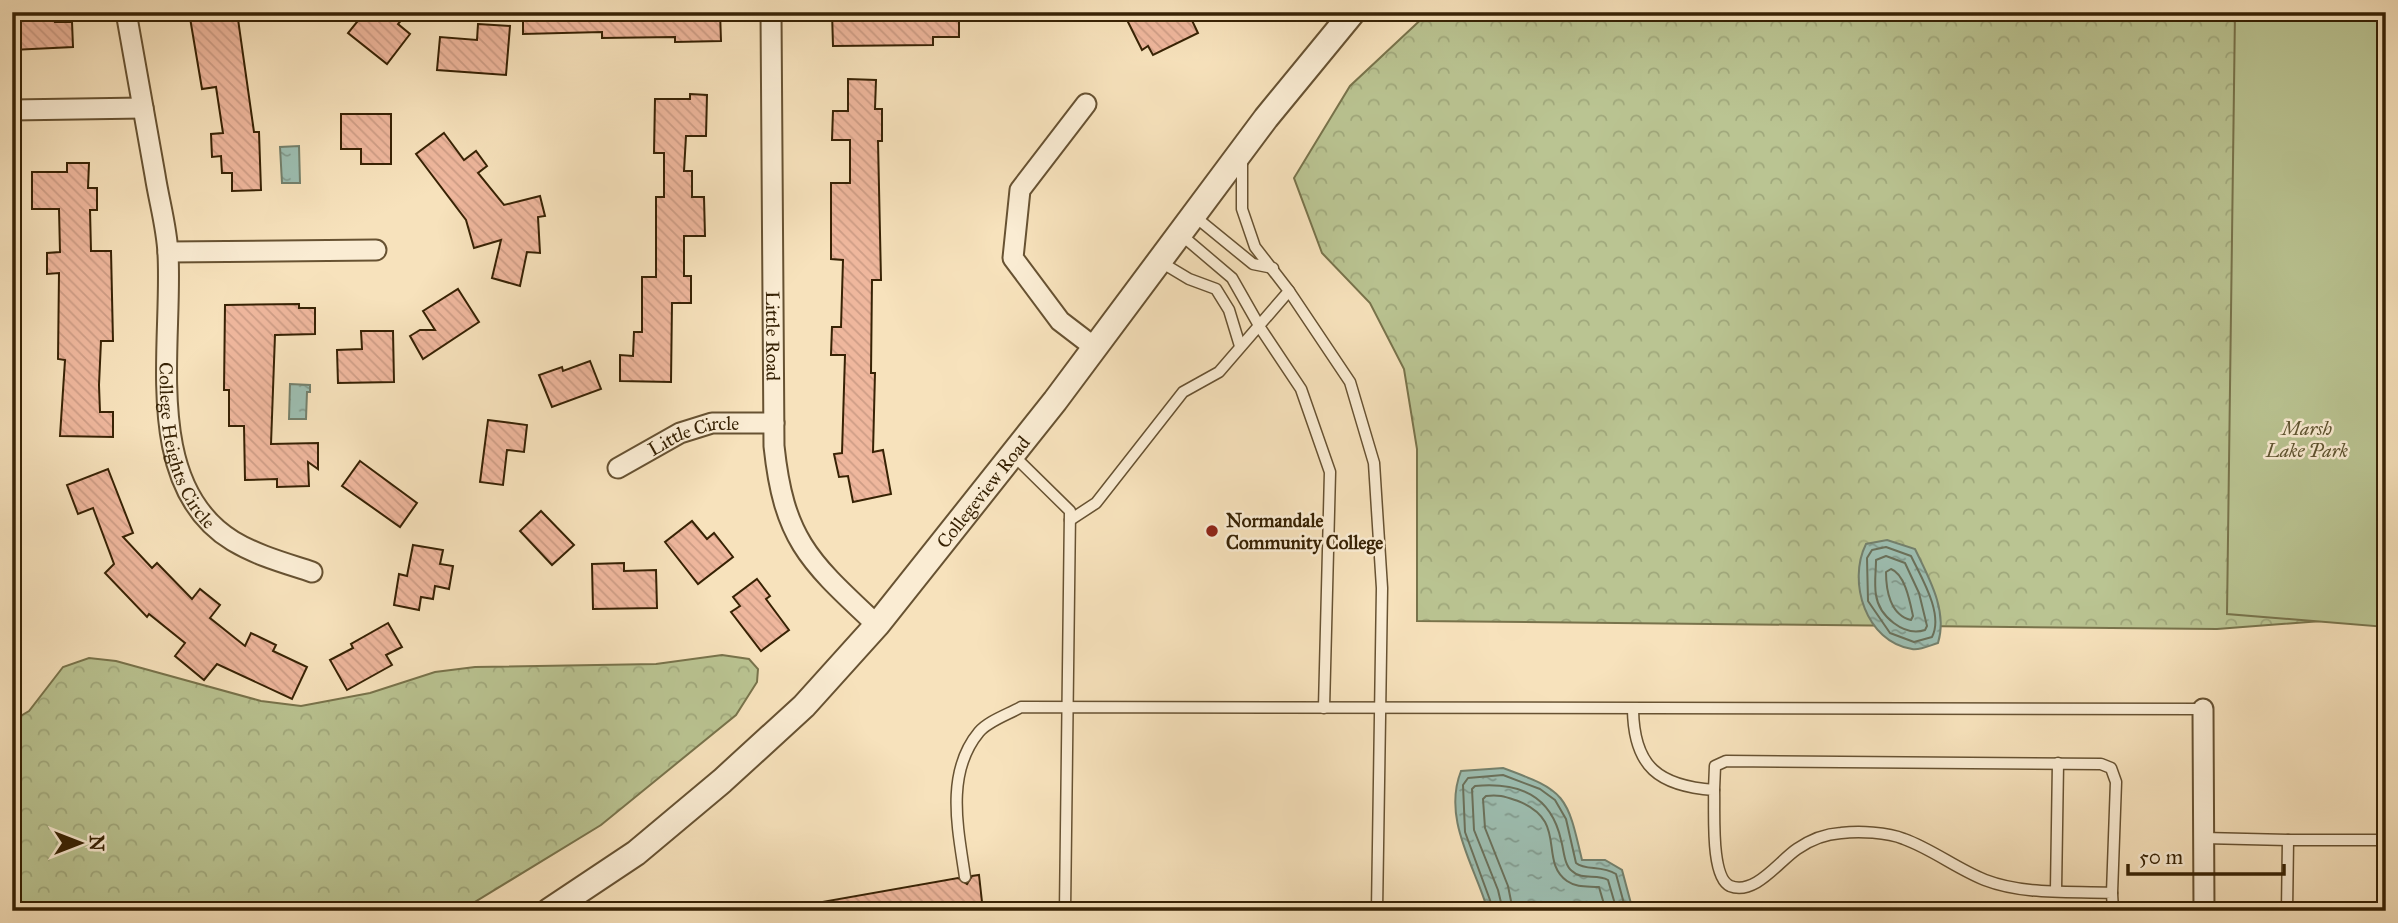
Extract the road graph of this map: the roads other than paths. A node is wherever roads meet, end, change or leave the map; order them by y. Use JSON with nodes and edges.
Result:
{"nodes":[{"id":1,"x":126,"y":12,"type":"edge"},
{"id":2,"x":771,"y":12,"type":"edge"},
{"id":3,"x":1353,"y":12,"type":"edge"},
{"id":4,"x":1086,"y":104,"type":"dead end"},
{"id":5,"x":143,"y":108,"type":"junction"},
{"id":6,"x":12,"y":110,"type":"edge"},
{"id":7,"x":1242,"y":150,"type":"junction"},
{"id":8,"x":1186,"y":224,"type":"junction"},
{"id":9,"x":376,"y":250,"type":"dead end"},
{"id":10,"x":168,"y":252,"type":"junction"},
{"id":11,"x":1158,"y":261,"type":"junction"},
{"id":12,"x":1273,"y":268,"type":"junction"},
{"id":13,"x":1289,"y":291,"type":"junction"},
{"id":14,"x":1258,"y":323,"type":"junction"},
{"id":15,"x":1240,"y":346,"type":"junction"},
{"id":16,"x":1094,"y":347,"type":"junction"},
{"id":17,"x":774,"y":423,"type":"junction"},
{"id":18,"x":1013,"y":455,"type":"junction"},
{"id":19,"x":618,"y":468,"type":"dead end"},
{"id":20,"x":1070,"y":520,"type":"junction"},
{"id":21,"x":312,"y":572,"type":"dead end"},
{"id":22,"x":877,"y":625,"type":"junction"},
{"id":23,"x":1066,"y":707,"type":"junction"},
{"id":24,"x":1324,"y":708,"type":"junction"},
{"id":25,"x":1379,"y":708,"type":"junction"},
{"id":26,"x":2203,"y":709,"type":"joint"},
{"id":27,"x":1633,"y":710,"type":"junction"},
{"id":28,"x":2058,"y":763,"type":"junction"},
{"id":29,"x":1714,"y":790,"type":"junction"},
{"id":30,"x":2204,"y":838,"type":"junction"},
{"id":31,"x":2288,"y":840,"type":"junction"},
{"id":32,"x":2386,"y":840,"type":"edge"},
{"id":33,"x":965,"y":877,"type":"dead end"},
{"id":34,"x":2056,"y":890,"type":"junction"},
{"id":35,"x":2112,"y":893,"type":"junction"},
{"id":36,"x":549,"y":911,"type":"edge"},
{"id":37,"x":1065,"y":911,"type":"edge"},
{"id":38,"x":1377,"y":911,"type":"edge"},
{"id":39,"x":2113,"y":911,"type":"edge"},
{"id":40,"x":2204,"y":911,"type":"edge"},
{"id":41,"x":2287,"y":911,"type":"edge"}],
"edges":[{"from":1,"to":5,"type":"street","name":"College Heights Circle"},
{"from":2,"to":17,"type":"street","name":"Little Road"},
{"from":3,"to":7,"type":"street","name":"Collegeview Road"},
{"from":4,"to":16,"type":"street"},
{"from":5,"to":6,"type":"street"},
{"from":5,"to":10,"type":"street","name":"College Heights Circle"},
{"from":7,"to":8,"type":"street","name":"Collegeview Road"},
{"from":7,"to":12,"type":"lane"},
{"from":8,"to":11,"type":"street","name":"Collegeview Road"},
{"from":8,"to":12,"type":"lane"},
{"from":8,"to":14,"type":"lane"},
{"from":9,"to":10,"type":"street"},
{"from":10,"to":21,"type":"street","name":"College Heights Circle"},
{"from":11,"to":15,"type":"lane"},
{"from":11,"to":16,"type":"street","name":"Collegeview Road"},
{"from":12,"to":13,"type":"lane"},
{"from":13,"to":14,"type":"lane"},
{"from":13,"to":25,"type":"lane"},
{"from":14,"to":15,"type":"lane"},
{"from":14,"to":24,"type":"lane"},
{"from":15,"to":20,"type":"lane"},
{"from":16,"to":18,"type":"street","name":"Collegeview Road"},
{"from":17,"to":19,"type":"street","name":"Little Circle"},
{"from":17,"to":22,"type":"street","name":"Little Road"},
{"from":18,"to":20,"type":"lane"},
{"from":18,"to":22,"type":"street","name":"Collegeview Road"},
{"from":20,"to":23,"type":"lane"},
{"from":22,"to":36,"type":"street","name":"Collegeview Road"},
{"from":23,"to":24,"type":"lane"},
{"from":23,"to":33,"type":"lane"},
{"from":23,"to":37,"type":"lane"},
{"from":24,"to":25,"type":"lane"},
{"from":25,"to":27,"type":"lane"},
{"from":25,"to":38,"type":"lane"},
{"from":26,"to":27,"type":"lane"},
{"from":26,"to":30,"type":"street"},
{"from":27,"to":29,"type":"lane"},
{"from":28,"to":29,"type":"lane"},
{"from":28,"to":34,"type":"lane"},
{"from":28,"to":35,"type":"lane"},
{"from":29,"to":34,"type":"lane"},
{"from":30,"to":31,"type":"lane"},
{"from":30,"to":40,"type":"street"},
{"from":31,"to":32,"type":"lane"},
{"from":31,"to":41,"type":"lane"},
{"from":34,"to":35,"type":"lane"},
{"from":35,"to":39,"type":"lane"}]}
